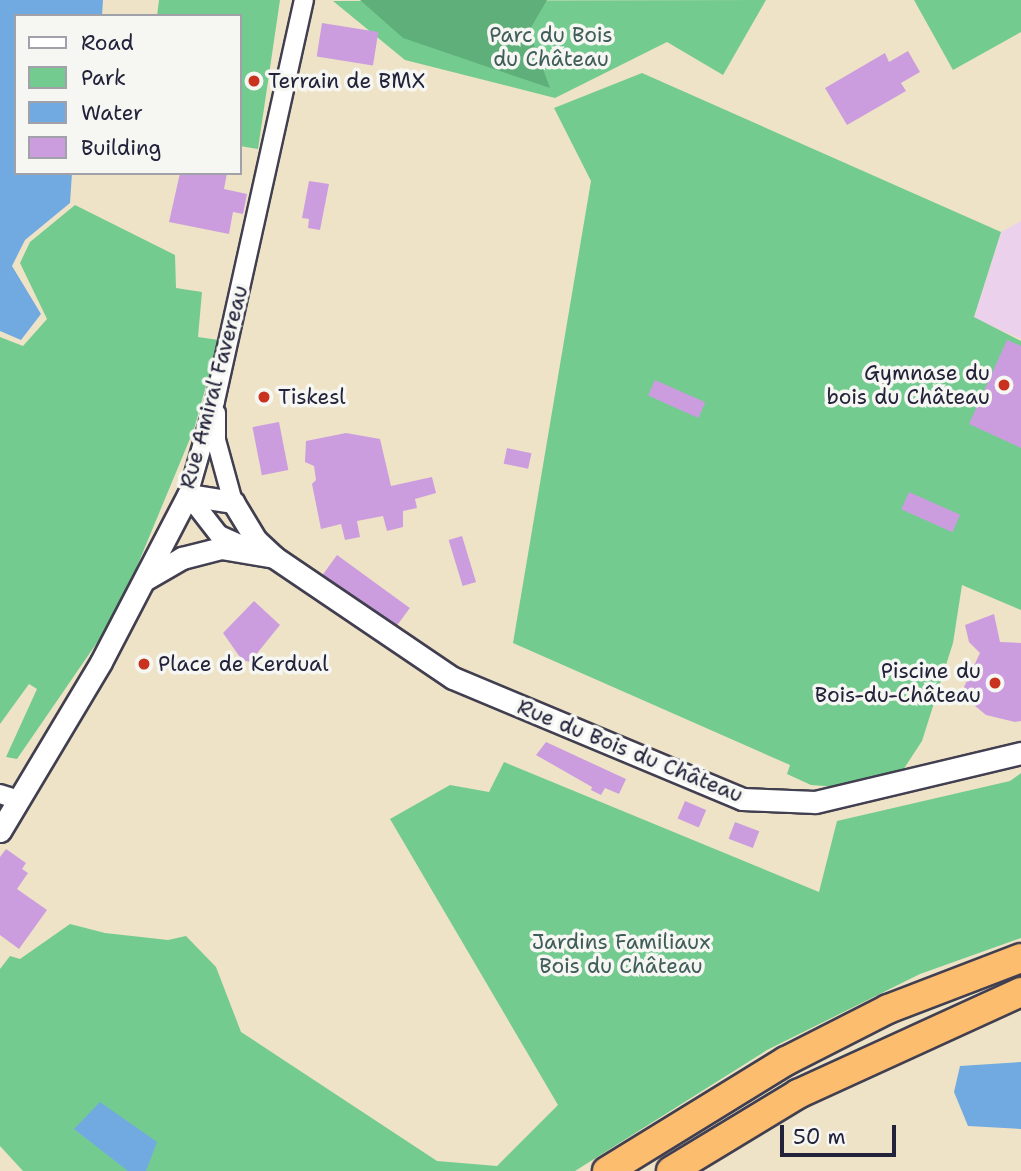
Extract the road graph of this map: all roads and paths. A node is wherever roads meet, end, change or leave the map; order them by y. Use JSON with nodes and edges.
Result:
{"nodes":[{"id":1,"x":304,"y":0,"type":"edge"},
{"id":2,"x":215,"y":401,"type":"junction"},
{"id":3,"x":188,"y":495,"type":"junction"},
{"id":4,"x":233,"y":502,"type":"junction"},
{"id":5,"x":274,"y":557,"type":"junction"},
{"id":6,"x":146,"y":579,"type":"junction"},
{"id":7,"x":1021,"y":753,"type":"edge"},
{"id":8,"x":9,"y":797,"type":"edge"},
{"id":9,"x":0,"y":831,"type":"edge"},
{"id":10,"x":1021,"y":958,"type":"edge"},
{"id":11,"x":969,"y":976,"type":"junction"},
{"id":12,"x":1021,"y":992,"type":"edge"},
{"id":13,"x":871,"y":1059,"type":"junction"},
{"id":14,"x":607,"y":1171,"type":"edge"},
{"id":15,"x":630,"y":1171,"type":"edge"},
{"id":16,"x":671,"y":1171,"type":"edge"},
{"id":17,"x":708,"y":1171,"type":"edge"}],
"edges":[{"from":1,"to":2,"type":"street","name":"Rue Amiral Favereau"},
{"from":2,"to":3,"type":"street","name":"Rue Amiral Favereau"},
{"from":2,"to":4,"type":"street","name":"Rue du Bois du Château"},
{"from":3,"to":4,"type":"street"},
{"from":3,"to":5,"type":"street","name":"Rue du Bois du Château"},
{"from":3,"to":6,"type":"street","name":"Rue Amiral Favereau"},
{"from":4,"to":5,"type":"street","name":"Rue du Bois du Château"},
{"from":5,"to":6,"type":"street","name":"Rue du Bois du Château"},
{"from":5,"to":7,"type":"street","name":"Rue du Bois du Château"},
{"from":6,"to":8,"type":"street","name":"Rue Amiral Favereau"},
{"from":8,"to":9,"type":"street","name":"Rue Amiral Favereau"},
{"from":10,"to":11,"type":"highway"},
{"from":11,"to":14,"type":"highway"},
{"from":11,"to":15,"type":"highway"},
{"from":12,"to":13,"type":"highway"},
{"from":13,"to":16,"type":"highway"},
{"from":13,"to":17,"type":"highway"}]}
